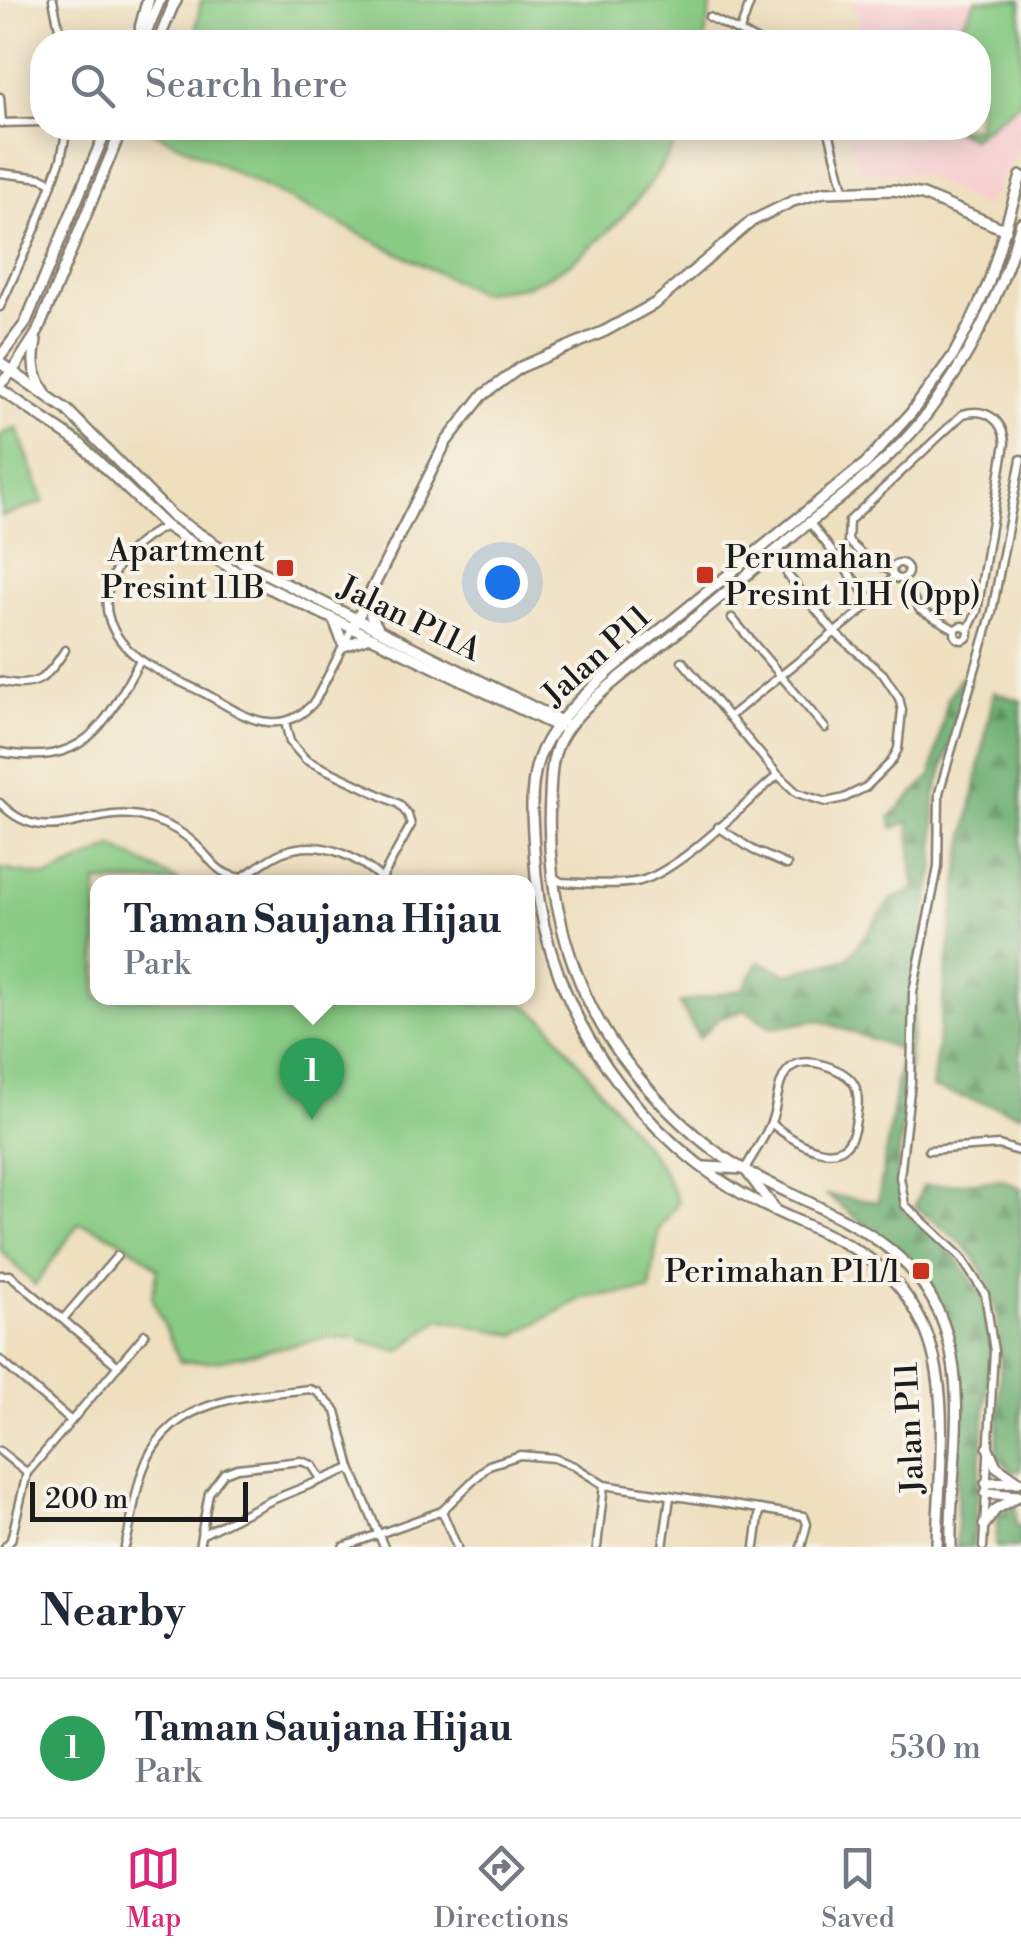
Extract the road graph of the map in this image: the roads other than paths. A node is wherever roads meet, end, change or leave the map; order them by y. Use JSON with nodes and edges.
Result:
{"nodes":[{"id":1,"x":53,"y":0,"type":"edge"},
{"id":2,"x":62,"y":0,"type":"edge"},
{"id":3,"x":148,"y":0,"type":"edge"},
{"id":4,"x":160,"y":0,"type":"edge"},
{"id":5,"x":750,"y":0,"type":"edge"},
{"id":6,"x":175,"y":2,"type":"edge"},
{"id":7,"x":55,"y":10,"type":"junction"},
{"id":8,"x":710,"y":17,"type":"dead end"},
{"id":9,"x":59,"y":30,"type":"edge"},
{"id":10,"x":141,"y":30,"type":"edge"},
{"id":11,"x":146,"y":30,"type":"edge"},
{"id":12,"x":163,"y":30,"type":"edge"},
{"id":13,"x":738,"y":30,"type":"edge"},
{"id":14,"x":740,"y":30,"type":"edge"},
{"id":15,"x":0,"y":98,"type":"edge"},
{"id":16,"x":30,"y":123,"type":"edge"},
{"id":17,"x":1,"y":124,"type":"edge"},
{"id":18,"x":67,"y":140,"type":"edge"},
{"id":19,"x":102,"y":140,"type":"edge"},
{"id":20,"x":117,"y":140,"type":"edge"},
{"id":21,"x":831,"y":140,"type":"edge"},
{"id":22,"x":0,"y":173,"type":"edge"},
{"id":23,"x":1021,"y":176,"type":"edge"},
{"id":24,"x":52,"y":182,"type":"junction"},
{"id":25,"x":844,"y":189,"type":"junction"},
{"id":26,"x":1021,"y":222,"type":"edge"},
{"id":27,"x":1004,"y":230,"type":"junction"},
{"id":28,"x":1019,"y":237,"type":"edge"},
{"id":29,"x":0,"y":308,"type":"edge"},
{"id":30,"x":26,"y":324,"type":"junction"},
{"id":31,"x":38,"y":333,"type":"junction"},
{"id":32,"x":0,"y":344,"type":"edge"},
{"id":33,"x":0,"y":360,"type":"edge"},
{"id":34,"x":12,"y":372,"type":"junction"},
{"id":35,"x":0,"y":386,"type":"edge"},
{"id":36,"x":47,"y":395,"type":"junction"},
{"id":37,"x":0,"y":399,"type":"edge"},
{"id":38,"x":27,"y":405,"type":"junction"},
{"id":39,"x":1021,"y":459,"type":"edge"},
{"id":40,"x":816,"y":502,"type":"junction"},
{"id":41,"x":153,"y":512,"type":"junction"},
{"id":42,"x":789,"y":523,"type":"junction"},
{"id":43,"x":810,"y":523,"type":"junction"},
{"id":44,"x":166,"y":526,"type":"junction"},
{"id":45,"x":146,"y":537,"type":"junction"},
{"id":46,"x":787,"y":574,"type":"dead end"},
{"id":47,"x":896,"y":576,"type":"junction"},
{"id":48,"x":369,"y":596,"type":"junction"},
{"id":49,"x":870,"y":600,"type":"junction"},
{"id":50,"x":336,"y":615,"type":"junction"},
{"id":51,"x":732,"y":618,"type":"dead end"},
{"id":52,"x":355,"y":624,"type":"junction"},
{"id":53,"x":379,"y":630,"type":"junction"},
{"id":54,"x":835,"y":633,"type":"junction"},
{"id":55,"x":368,"y":637,"type":"junction"},
{"id":56,"x":344,"y":646,"type":"junction"},
{"id":57,"x":66,"y":650,"type":"dead end"},
{"id":58,"x":140,"y":660,"type":"junction"},
{"id":59,"x":682,"y":661,"type":"dead end"},
{"id":60,"x":780,"y":676,"type":"junction"},
{"id":61,"x":0,"y":681,"type":"edge"},
{"id":62,"x":532,"y":716,"type":"junction"},
{"id":63,"x":728,"y":717,"type":"junction"},
{"id":64,"x":285,"y":722,"type":"junction"},
{"id":65,"x":557,"y":722,"type":"junction"},
{"id":66,"x":568,"y":728,"type":"junction"},
{"id":67,"x":824,"y":728,"type":"dead end"},
{"id":68,"x":542,"y":746,"type":"junction"},
{"id":69,"x":0,"y":752,"type":"edge"},
{"id":70,"x":778,"y":775,"type":"junction"},
{"id":71,"x":0,"y":803,"type":"edge"},
{"id":72,"x":718,"y":827,"type":"junction"},
{"id":73,"x":788,"y":866,"type":"dead end"},
{"id":74,"x":551,"y":872,"type":"junction"},
{"id":75,"x":224,"y":875,"type":"edge"},
{"id":76,"x":247,"y":875,"type":"edge"},
{"id":77,"x":376,"y":875,"type":"edge"},
{"id":78,"x":386,"y":875,"type":"edge"},
{"id":79,"x":569,"y":882,"type":"junction"},
{"id":80,"x":556,"y":903,"type":"junction"},
{"id":81,"x":771,"y":1123,"type":"junction"},
{"id":82,"x":929,"y":1150,"type":"dead end"},
{"id":83,"x":1021,"y":1152,"type":"edge"},
{"id":84,"x":705,"y":1168,"type":"junction"},
{"id":85,"x":744,"y":1169,"type":"junction"},
{"id":86,"x":776,"y":1210,"type":"junction"},
{"id":87,"x":117,"y":1256,"type":"dead end"},
{"id":88,"x":0,"y":1276,"type":"edge"},
{"id":89,"x":63,"y":1319,"type":"junction"},
{"id":90,"x":145,"y":1334,"type":"dead end"},
{"id":91,"x":0,"y":1360,"type":"edge"},
{"id":92,"x":118,"y":1366,"type":"junction"},
{"id":93,"x":70,"y":1420,"type":"junction"},
{"id":94,"x":988,"y":1448,"type":"junction"},
{"id":95,"x":0,"y":1451,"type":"edge"},
{"id":96,"x":940,"y":1456,"type":"junction"},
{"id":97,"x":351,"y":1468,"type":"junction"},
{"id":98,"x":954,"y":1470,"type":"junction"},
{"id":99,"x":27,"y":1473,"type":"junction"},
{"id":100,"x":321,"y":1479,"type":"junction"},
{"id":101,"x":1020,"y":1482,"type":"edge"},
{"id":102,"x":604,"y":1485,"type":"junction"},
{"id":103,"x":986,"y":1488,"type":"junction"},
{"id":104,"x":1019,"y":1496,"type":"edge"},
{"id":105,"x":670,"y":1497,"type":"junction"},
{"id":106,"x":952,"y":1497,"type":"junction"},
{"id":107,"x":938,"y":1504,"type":"junction"},
{"id":108,"x":760,"y":1510,"type":"junction"},
{"id":109,"x":442,"y":1511,"type":"junction"},
{"id":110,"x":984,"y":1524,"type":"junction"},
{"id":111,"x":202,"y":1534,"type":"junction"},
{"id":112,"x":379,"y":1534,"type":"junction"},
{"id":113,"x":4,"y":1547,"type":"edge"},
{"id":114,"x":124,"y":1547,"type":"edge"},
{"id":115,"x":199,"y":1547,"type":"edge"},
{"id":116,"x":343,"y":1547,"type":"edge"},
{"id":117,"x":384,"y":1547,"type":"edge"},
{"id":118,"x":457,"y":1547,"type":"edge"},
{"id":119,"x":597,"y":1547,"type":"edge"},
{"id":120,"x":663,"y":1547,"type":"edge"},
{"id":121,"x":755,"y":1547,"type":"edge"},
{"id":122,"x":801,"y":1547,"type":"edge"},
{"id":123,"x":937,"y":1547,"type":"edge"},
{"id":124,"x":951,"y":1547,"type":"edge"},
{"id":125,"x":983,"y":1547,"type":"edge"}],
"edges":[{"from":1,"to":7,"type":"street"},
{"from":2,"to":7,"type":"street"},
{"from":3,"to":10,"type":"main road"},
{"from":4,"to":11,"type":"main road"},
{"from":5,"to":14,"type":"street"},
{"from":6,"to":12,"type":"main road"},
{"from":7,"to":9,"type":"street"},
{"from":8,"to":13,"type":"street"},
{"from":15,"to":17,"type":"street"},
{"from":16,"to":17,"type":"street"},
{"from":18,"to":24,"type":"street"},
{"from":19,"to":30,"type":"main road"},
{"from":20,"to":31,"type":"main road"},
{"from":21,"to":25,"type":"street"},
{"from":22,"to":24,"type":"street"},
{"from":23,"to":27,"type":"main road","name":"Jalan P11"},
{"from":24,"to":29,"type":"street"},
{"from":25,"to":27,"type":"main road"},
{"from":25,"to":48,"type":"main road"},
{"from":26,"to":28,"type":"main road","name":"Jalan P11"},
{"from":27,"to":28,"type":"main road"},
{"from":27,"to":40,"type":"main road","name":"Jalan P11"},
{"from":28,"to":43,"type":"main road","name":"Jalan P11"},
{"from":30,"to":32,"type":"main road"},
{"from":30,"to":33,"type":"main road"},
{"from":31,"to":34,"type":"main road"},
{"from":31,"to":36,"type":"main road"},
{"from":33,"to":34,"type":"main road","name":"Jalan P11A"},
{"from":34,"to":35,"type":"main road"},
{"from":34,"to":36,"type":"main road","name":"Jalan P11A"},
{"from":35,"to":38,"type":"main road","name":"Jalan P11A"},
{"from":36,"to":50,"type":"main road","name":"Jalan P11A"},
{"from":37,"to":38,"type":"main road"},
{"from":38,"to":41,"type":"main road","name":"Jalan P11A"},
{"from":39,"to":94,"type":"street"},
{"from":40,"to":42,"type":"main road","name":"Jalan P11"},
{"from":40,"to":43,"type":"main road"},
{"from":41,"to":44,"type":"main road","name":"Jalan P11A"},
{"from":41,"to":45,"type":"street"},
{"from":42,"to":43,"type":"main road"},
{"from":42,"to":65,"type":"main road","name":"Jalan P11"},
{"from":43,"to":49,"type":"street"},
{"from":43,"to":66,"type":"main road","name":"Jalan P11"},
{"from":44,"to":45,"type":"street"},
{"from":44,"to":50,"type":"main road","name":"Jalan P11A"},
{"from":45,"to":58,"type":"street"},
{"from":46,"to":54,"type":"street"},
{"from":47,"to":47,"type":"street"},
{"from":47,"to":49,"type":"street"},
{"from":48,"to":50,"type":"main road"},
{"from":48,"to":52,"type":"main road"},
{"from":48,"to":53,"type":"main road"},
{"from":49,"to":54,"type":"street"},
{"from":50,"to":52,"type":"main road","name":"Jalan P11A"},
{"from":50,"to":56,"type":"main road"},
{"from":51,"to":60,"type":"street"},
{"from":52,"to":53,"type":"main road","name":"Jalan P11A"},
{"from":52,"to":55,"type":"main road","name":"Jalan P11A"},
{"from":52,"to":56,"type":"street"},
{"from":53,"to":65,"type":"main road","name":"Jalan P11A"},
{"from":54,"to":60,"type":"street"},
{"from":54,"to":70,"type":"street"},
{"from":55,"to":56,"type":"main road"},
{"from":55,"to":62,"type":"main road","name":"Jalan P11A"},
{"from":56,"to":64,"type":"street"},
{"from":57,"to":61,"type":"street"},
{"from":58,"to":64,"type":"street"},
{"from":58,"to":69,"type":"street"},
{"from":59,"to":63,"type":"street"},
{"from":60,"to":63,"type":"street"},
{"from":60,"to":67,"type":"street"},
{"from":62,"to":65,"type":"main road","name":"Jalan P11A"},
{"from":62,"to":68,"type":"main road"},
{"from":63,"to":70,"type":"street"},
{"from":64,"to":78,"type":"street"},
{"from":65,"to":66,"type":"main road","name":"Jalan P11A"},
{"from":65,"to":68,"type":"main road","name":"Jalan P11"},
{"from":66,"to":74,"type":"main road","name":"Jalan P11"},
{"from":68,"to":84,"type":"main road","name":"Jalan P11"},
{"from":70,"to":72,"type":"street"},
{"from":71,"to":75,"type":"street"},
{"from":72,"to":73,"type":"street"},
{"from":72,"to":79,"type":"street"},
{"from":74,"to":79,"type":"street"},
{"from":74,"to":80,"type":"main road","name":"Jalan P11"},
{"from":76,"to":77,"type":"street"},
{"from":79,"to":80,"type":"street"},
{"from":80,"to":85,"type":"main road","name":"Jalan P11"},
{"from":81,"to":81,"type":"street"},
{"from":81,"to":85,"type":"street"},
{"from":82,"to":83,"type":"street"},
{"from":84,"to":85,"type":"main road"},
{"from":84,"to":86,"type":"main road","name":"Jalan P11"},
{"from":85,"to":86,"type":"main road"},
{"from":85,"to":98,"type":"main road","name":"Jalan P11"},
{"from":86,"to":96,"type":"main road","name":"Jalan P11"},
{"from":87,"to":89,"type":"street"},
{"from":88,"to":89,"type":"street"},
{"from":89,"to":92,"type":"street"},
{"from":90,"to":92,"type":"street"},
{"from":91,"to":93,"type":"street"},
{"from":92,"to":93,"type":"street"},
{"from":93,"to":99,"type":"street"},
{"from":94,"to":101,"type":"main road"},
{"from":94,"to":103,"type":"street"},
{"from":95,"to":99,"type":"street"},
{"from":96,"to":98,"type":"main road"},
{"from":96,"to":107,"type":"main road","name":"Jalan P11"},
{"from":97,"to":100,"type":"street"},
{"from":97,"to":112,"type":"street"},
{"from":97,"to":114,"type":"street"},
{"from":98,"to":106,"type":"main road","name":"Jalan P11"},
{"from":99,"to":113,"type":"street"},
{"from":100,"to":111,"type":"street"},
{"from":100,"to":111,"type":"street"},
{"from":101,"to":103,"type":"main road"},
{"from":102,"to":105,"type":"street"},
{"from":102,"to":109,"type":"street"},
{"from":102,"to":119,"type":"street"},
{"from":103,"to":104,"type":"main road"},
{"from":103,"to":110,"type":"street"},
{"from":104,"to":110,"type":"main road"},
{"from":105,"to":108,"type":"street"},
{"from":105,"to":120,"type":"street"},
{"from":106,"to":107,"type":"main road"},
{"from":106,"to":124,"type":"main road","name":"Jalan P11"},
{"from":107,"to":123,"type":"main road","name":"Jalan P11"},
{"from":108,"to":121,"type":"street"},
{"from":108,"to":122,"type":"street"},
{"from":109,"to":112,"type":"street"},
{"from":109,"to":118,"type":"street"},
{"from":110,"to":125,"type":"street"},
{"from":111,"to":115,"type":"street"},
{"from":112,"to":116,"type":"street"},
{"from":112,"to":117,"type":"street"}]}
